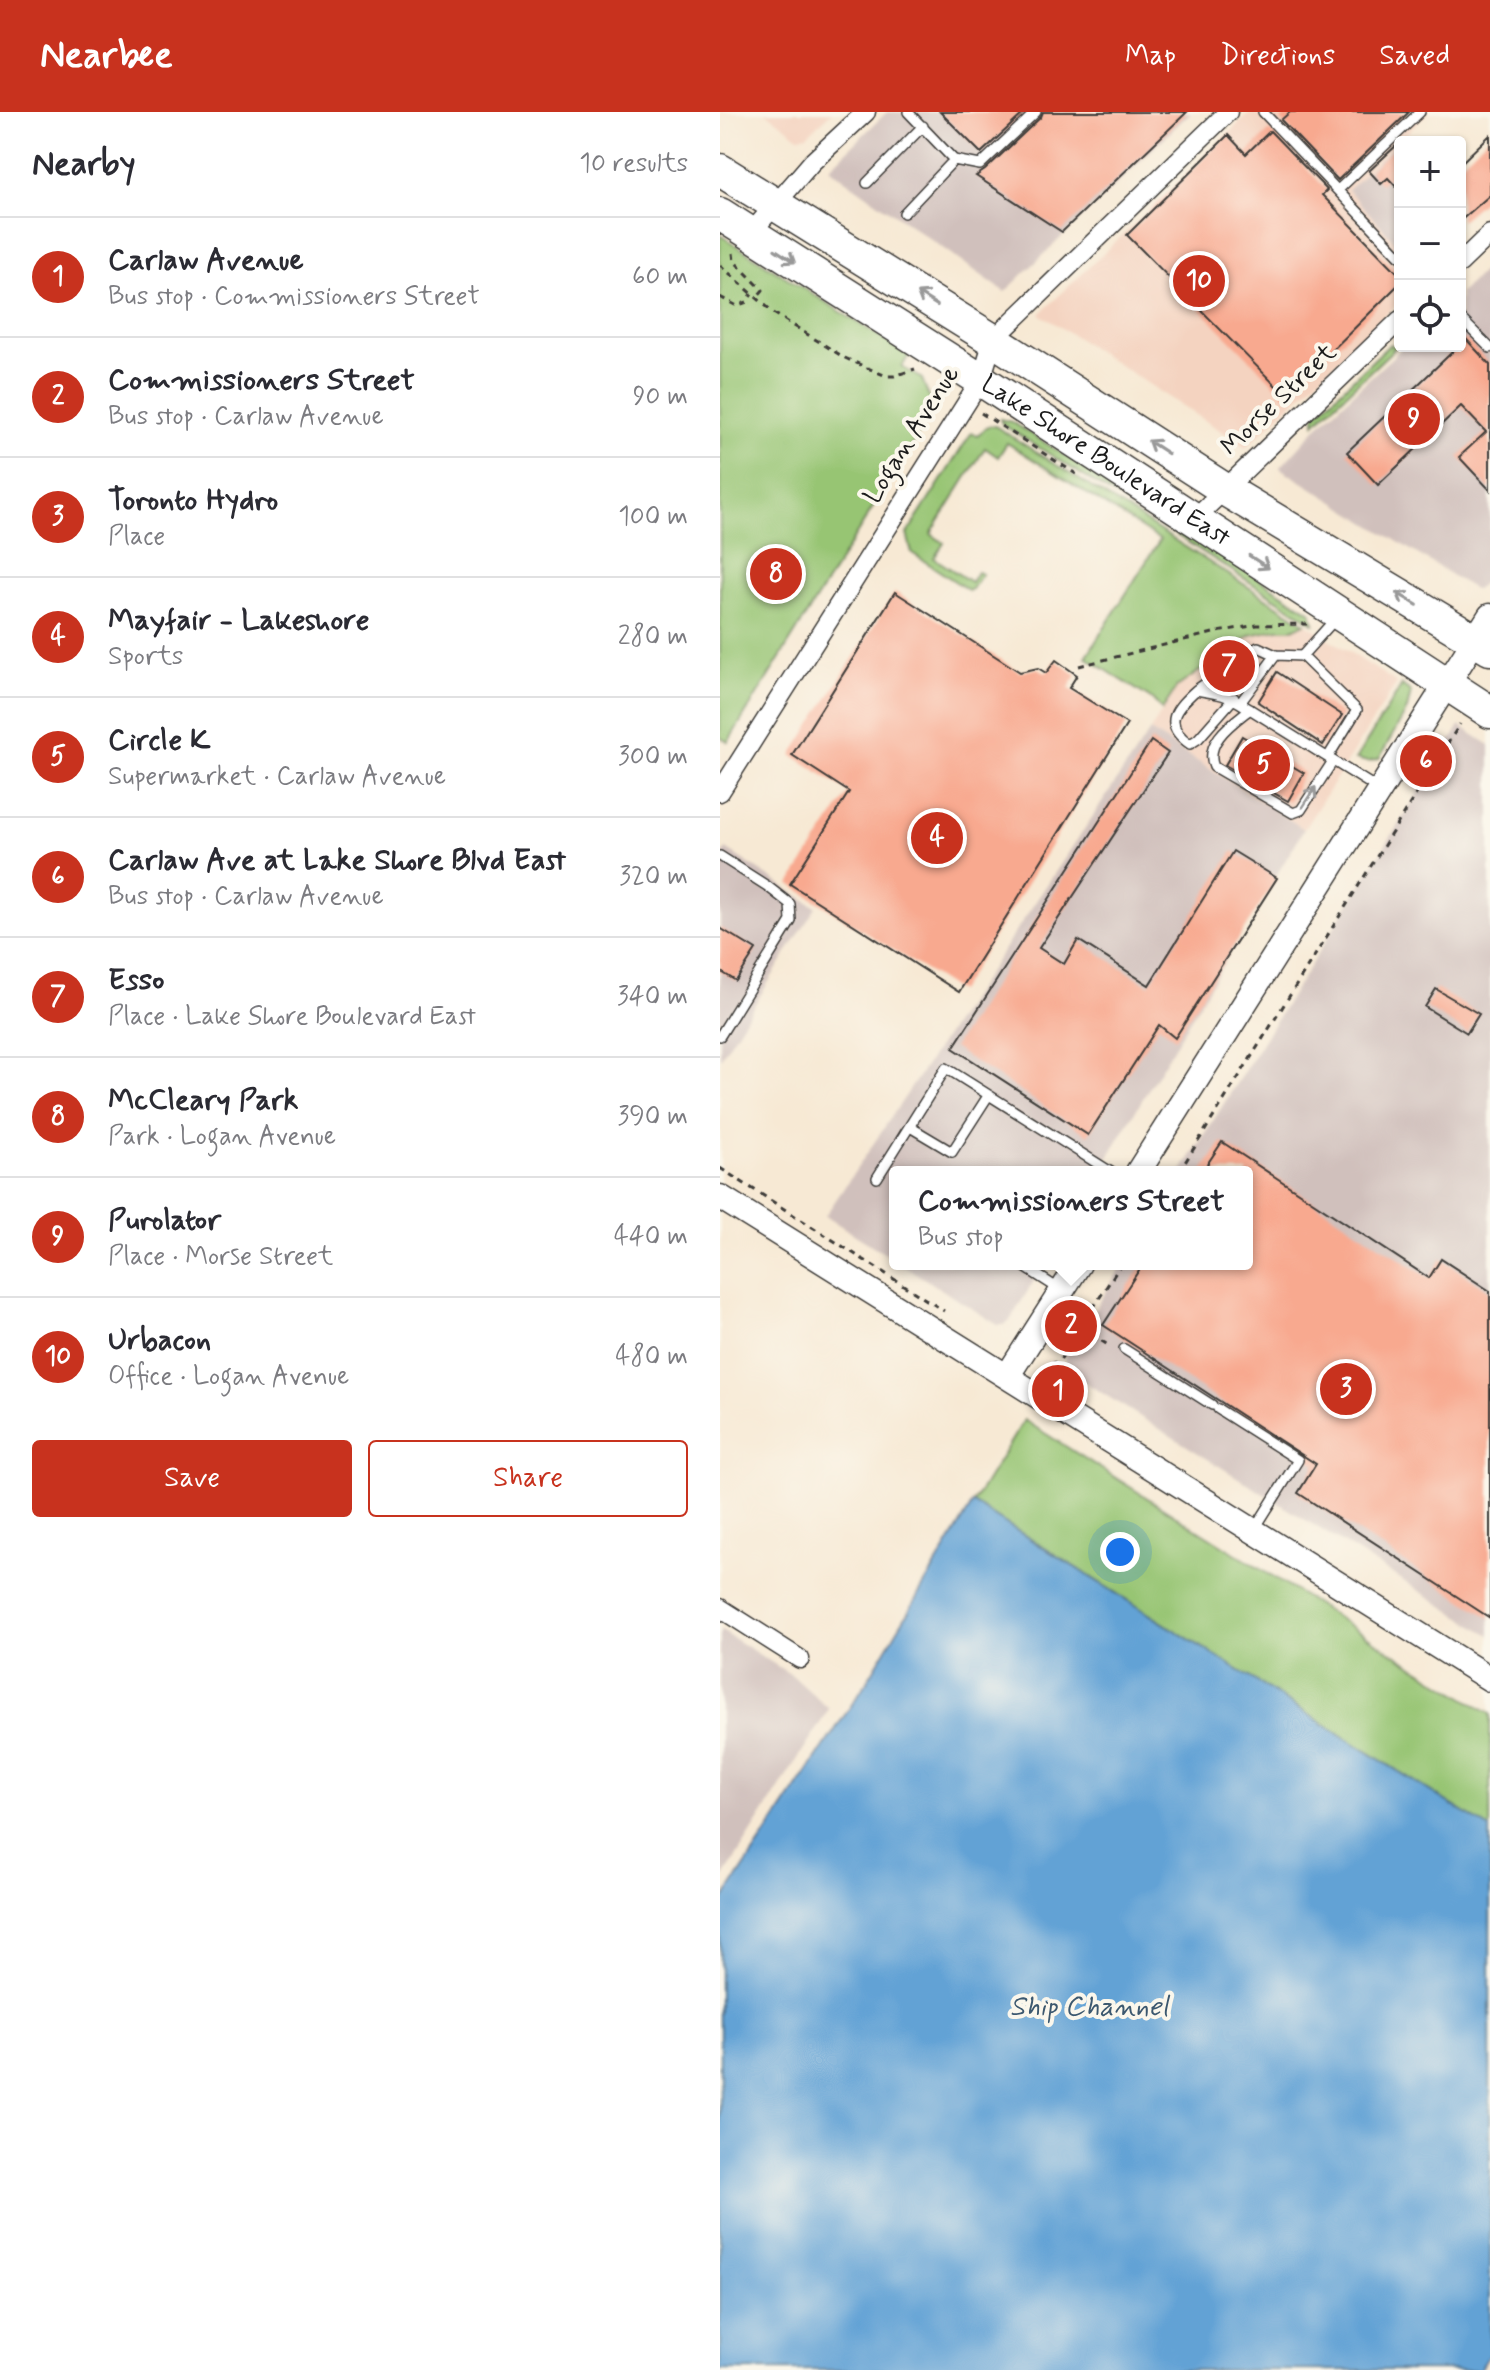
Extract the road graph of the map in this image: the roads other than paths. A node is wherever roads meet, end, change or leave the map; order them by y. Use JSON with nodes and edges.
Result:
{"nodes":[{"id":1,"x":866,"y":112,"type":"edge"},
{"id":2,"x":908,"y":112,"type":"edge"},
{"id":3,"x":1036,"y":112,"type":"edge"},
{"id":4,"x":1228,"y":112,"type":"edge"},
{"id":5,"x":1263,"y":112,"type":"edge"},
{"id":6,"x":1420,"y":112,"type":"edge"},
{"id":7,"x":923,"y":126,"type":"junction"},
{"id":8,"x":954,"y":160,"type":"junction"},
{"id":9,"x":720,"y":170,"type":"edge"},
{"id":10,"x":867,"y":183,"type":"dead end"},
{"id":11,"x":1338,"y":190,"type":"junction"},
{"id":12,"x":775,"y":205,"type":"junction"},
{"id":13,"x":904,"y":213,"type":"dead end"},
{"id":14,"x":720,"y":214,"type":"edge"},
{"id":15,"x":1490,"y":234,"type":"edge"},
{"id":16,"x":742,"y":241,"type":"junction"},
{"id":17,"x":1394,"y":250,"type":"edge"},
{"id":18,"x":1466,"y":257,"type":"edge"},
{"id":19,"x":1466,"y":324,"type":"edge"},
{"id":20,"x":1394,"y":326,"type":"edge"},
{"id":21,"x":993,"y":340,"type":"junction"},
{"id":22,"x":1490,"y":348,"type":"edge"},
{"id":23,"x":981,"y":380,"type":"junction"},
{"id":24,"x":1224,"y":489,"type":"junction"},
{"id":25,"x":1194,"y":519,"type":"junction"},
{"id":26,"x":1325,"y":619,"type":"junction"},
{"id":27,"x":1485,"y":635,"type":"edge"},
{"id":28,"x":1247,"y":654,"type":"dead end"},
{"id":29,"x":1276,"y":655,"type":"junction"},
{"id":30,"x":1302,"y":656,"type":"junction"},
{"id":31,"x":1212,"y":679,"type":"dead end"},
{"id":32,"x":1446,"y":684,"type":"junction"},
{"id":33,"x":1196,"y":690,"type":"junction"},
{"id":34,"x":1234,"y":699,"type":"junction"},
{"id":35,"x":1250,"y":709,"type":"junction"},
{"id":36,"x":1476,"y":716,"type":"edge"},
{"id":37,"x":1330,"y":759,"type":"junction"},
{"id":38,"x":1380,"y":790,"type":"junction"},
{"id":39,"x":720,"y":792,"type":"edge"},
{"id":40,"x":720,"y":856,"type":"edge"},
{"id":41,"x":720,"y":1036,"type":"edge"},
{"id":42,"x":988,"y":1096,"type":"junction"},
{"id":43,"x":910,"y":1127,"type":"junction"},
{"id":44,"x":1101,"y":1166,"type":"edge"},
{"id":45,"x":1142,"y":1166,"type":"edge"},
{"id":46,"x":877,"y":1178,"type":"dead end"},
{"id":47,"x":720,"y":1197,"type":"edge"},
{"id":48,"x":1029,"y":1270,"type":"edge"},
{"id":49,"x":1075,"y":1270,"type":"edge"},
{"id":50,"x":1062,"y":1291,"type":"junction"},
{"id":51,"x":1124,"y":1349,"type":"dead end"},
{"id":52,"x":1008,"y":1375,"type":"junction"},
{"id":53,"x":1254,"y":1530,"type":"junction"},
{"id":54,"x":720,"y":1608,"type":"edge"},
{"id":55,"x":800,"y":1659,"type":"dead end"},
{"id":56,"x":1490,"y":1679,"type":"edge"}],
"edges":[{"from":1,"to":12,"type":"street"},
{"from":2,"to":7,"type":"lane"},
{"from":3,"to":8,"type":"lane"},
{"from":4,"to":21,"type":"street","name":"Logan Avenue"},
{"from":5,"to":11,"type":"lane"},
{"from":6,"to":11,"type":"lane"},
{"from":7,"to":8,"type":"lane"},
{"from":7,"to":10,"type":"lane"},
{"from":8,"to":13,"type":"lane"},
{"from":9,"to":12,"type":"highway","name":"Lake Shore Boulevard East"},
{"from":11,"to":17,"type":"lane"},
{"from":12,"to":16,"type":"street"},
{"from":21,"to":12,"type":"highway","name":"Lake Shore Boulevard East","one_way":true},
{"from":14,"to":16,"type":"highway","name":"Lake Shore Boulevard East"},
{"from":15,"to":18,"type":"street"},
{"from":16,"to":23,"type":"highway","name":"Lake Shore Boulevard East","one_way":true},
{"from":19,"to":22,"type":"lane"},
{"from":20,"to":24,"type":"street","name":"Morse Street"},
{"from":21,"to":23,"type":"street","name":"Logan Avenue"},
{"from":24,"to":21,"type":"highway","name":"Lake Shore Boulevard East","one_way":true},
{"from":23,"to":25,"type":"highway","name":"Lake Shore Boulevard East"},
{"from":23,"to":39,"type":"street","name":"Logan Avenue"},
{"from":24,"to":25,"type":"street","name":"Morse Street"},
{"from":27,"to":24,"type":"highway","name":"Lake Shore Boulevard East","one_way":true},
{"from":25,"to":26,"type":"highway","name":"Lake Shore Boulevard East","one_way":true},
{"from":26,"to":30,"type":"lane"},
{"from":26,"to":32,"type":"highway","name":"Lake Shore Boulevard East"},
{"from":27,"to":32,"type":"street"},
{"from":28,"to":29,"type":"lane"},
{"from":29,"to":30,"type":"lane"},
{"from":29,"to":34,"type":"lane"},
{"from":30,"to":37,"type":"lane"},
{"from":31,"to":33,"type":"lane"},
{"from":32,"to":36,"type":"highway","name":"Lake Shore Boulevard East"},
{"from":32,"to":38,"type":"street"},
{"from":33,"to":34,"type":"lane"},
{"from":33,"to":34,"type":"lane"},
{"from":34,"to":35,"type":"lane"},
{"from":35,"to":37,"type":"lane"},
{"from":35,"to":37,"type":"lane","one_way":true},
{"from":37,"to":38,"type":"lane"},
{"from":38,"to":45,"type":"street"},
{"from":40,"to":41,"type":"lane"},
{"from":42,"to":43,"type":"lane"},
{"from":42,"to":43,"type":"lane"},
{"from":42,"to":44,"type":"lane"},
{"from":43,"to":46,"type":"lane"},
{"from":47,"to":52,"type":"street"},
{"from":48,"to":50,"type":"lane"},
{"from":49,"to":50,"type":"street"},
{"from":50,"to":52,"type":"street"},
{"from":51,"to":53,"type":"lane"},
{"from":52,"to":53,"type":"street"},
{"from":53,"to":56,"type":"street"},
{"from":54,"to":55,"type":"street"}]}
